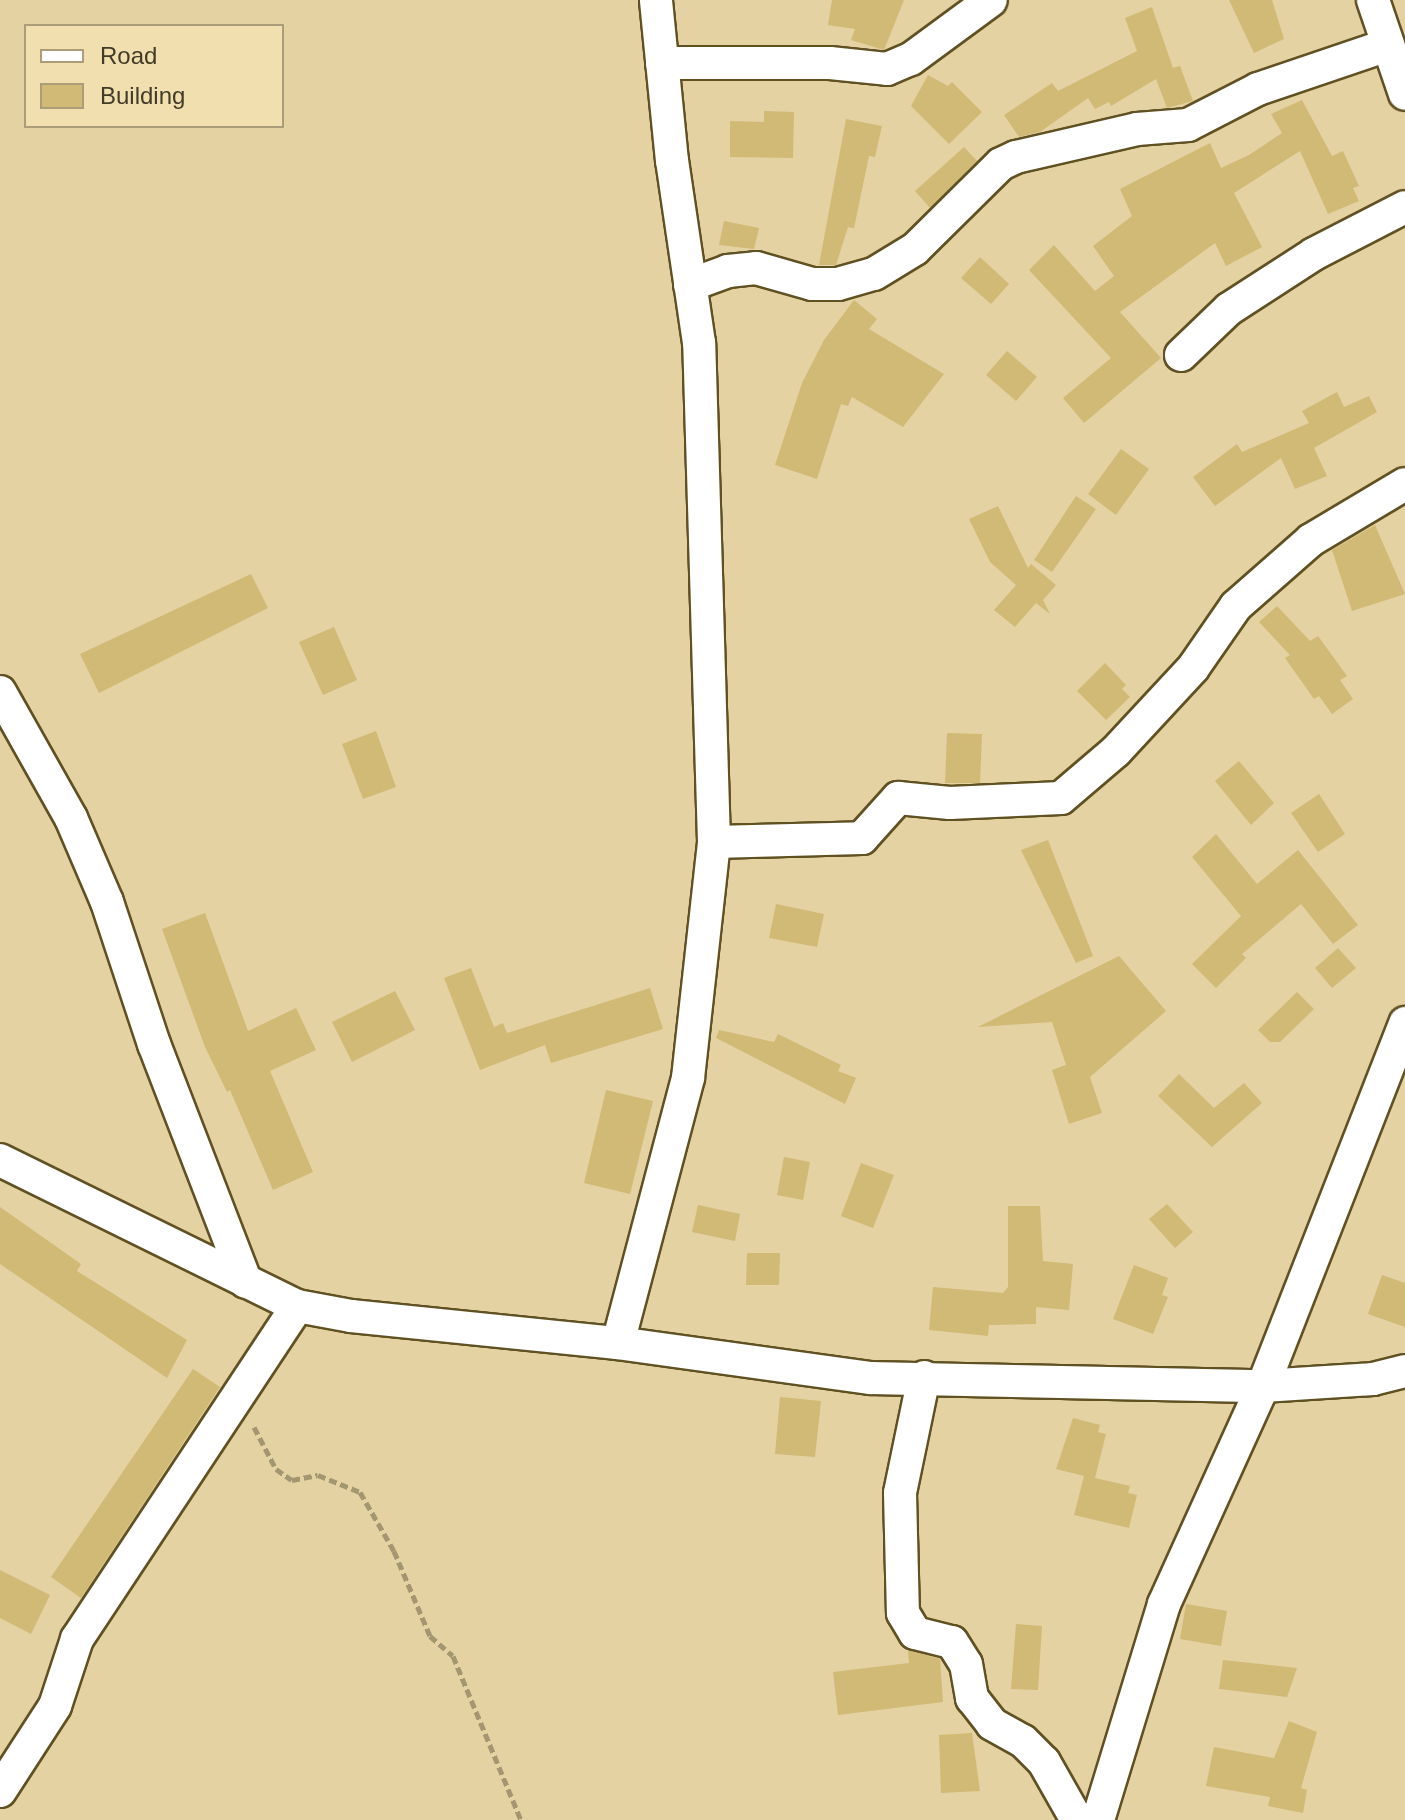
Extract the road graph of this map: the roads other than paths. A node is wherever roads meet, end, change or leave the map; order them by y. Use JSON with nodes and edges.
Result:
{"nodes":[{"id":1,"x":656,"y":0,"type":"edge"},
{"id":2,"x":991,"y":0,"type":"edge"},
{"id":3,"x":1373,"y":0,"type":"edge"},
{"id":4,"x":1388,"y":45,"type":"junction"},
{"id":5,"x":662,"y":63,"type":"junction"},
{"id":6,"x":1405,"y":94,"type":"edge"},
{"id":7,"x":1405,"y":207,"type":"edge"},
{"id":8,"x":690,"y":285,"type":"junction"},
{"id":9,"x":1181,"y":355,"type":"dead end"},
{"id":10,"x":1405,"y":484,"type":"edge"},
{"id":11,"x":0,"y":692,"type":"edge"},
{"id":12,"x":714,"y":842,"type":"junction"},
{"id":13,"x":1405,"y":1023,"type":"edge"},
{"id":14,"x":0,"y":1160,"type":"edge"},
{"id":15,"x":246,"y":1282,"type":"junction"},
{"id":16,"x":297,"y":1306,"type":"junction"},
{"id":17,"x":618,"y":1343,"type":"junction"},
{"id":18,"x":1405,"y":1371,"type":"edge"},
{"id":19,"x":924,"y":1377,"type":"junction"},
{"id":20,"x":1263,"y":1386,"type":"junction"},
{"id":21,"x":0,"y":1791,"type":"edge"},
{"id":22,"x":1077,"y":1820,"type":"edge"},
{"id":23,"x":1098,"y":1820,"type":"edge"}],
"edges":[{"from":1,"to":5,"type":"street"},
{"from":2,"to":5,"type":"street"},
{"from":3,"to":4,"type":"street"},
{"from":4,"to":6,"type":"street"},
{"from":4,"to":8,"type":"street"},
{"from":5,"to":8,"type":"street"},
{"from":7,"to":9,"type":"street"},
{"from":8,"to":12,"type":"street"},
{"from":10,"to":12,"type":"street"},
{"from":11,"to":15,"type":"street"},
{"from":12,"to":17,"type":"street"},
{"from":13,"to":20,"type":"street"},
{"from":14,"to":15,"type":"street"},
{"from":15,"to":16,"type":"street"},
{"from":16,"to":17,"type":"street"},
{"from":16,"to":21,"type":"street"},
{"from":17,"to":19,"type":"street"},
{"from":18,"to":20,"type":"street"},
{"from":19,"to":20,"type":"street"},
{"from":19,"to":22,"type":"street"},
{"from":20,"to":23,"type":"street"}]}
